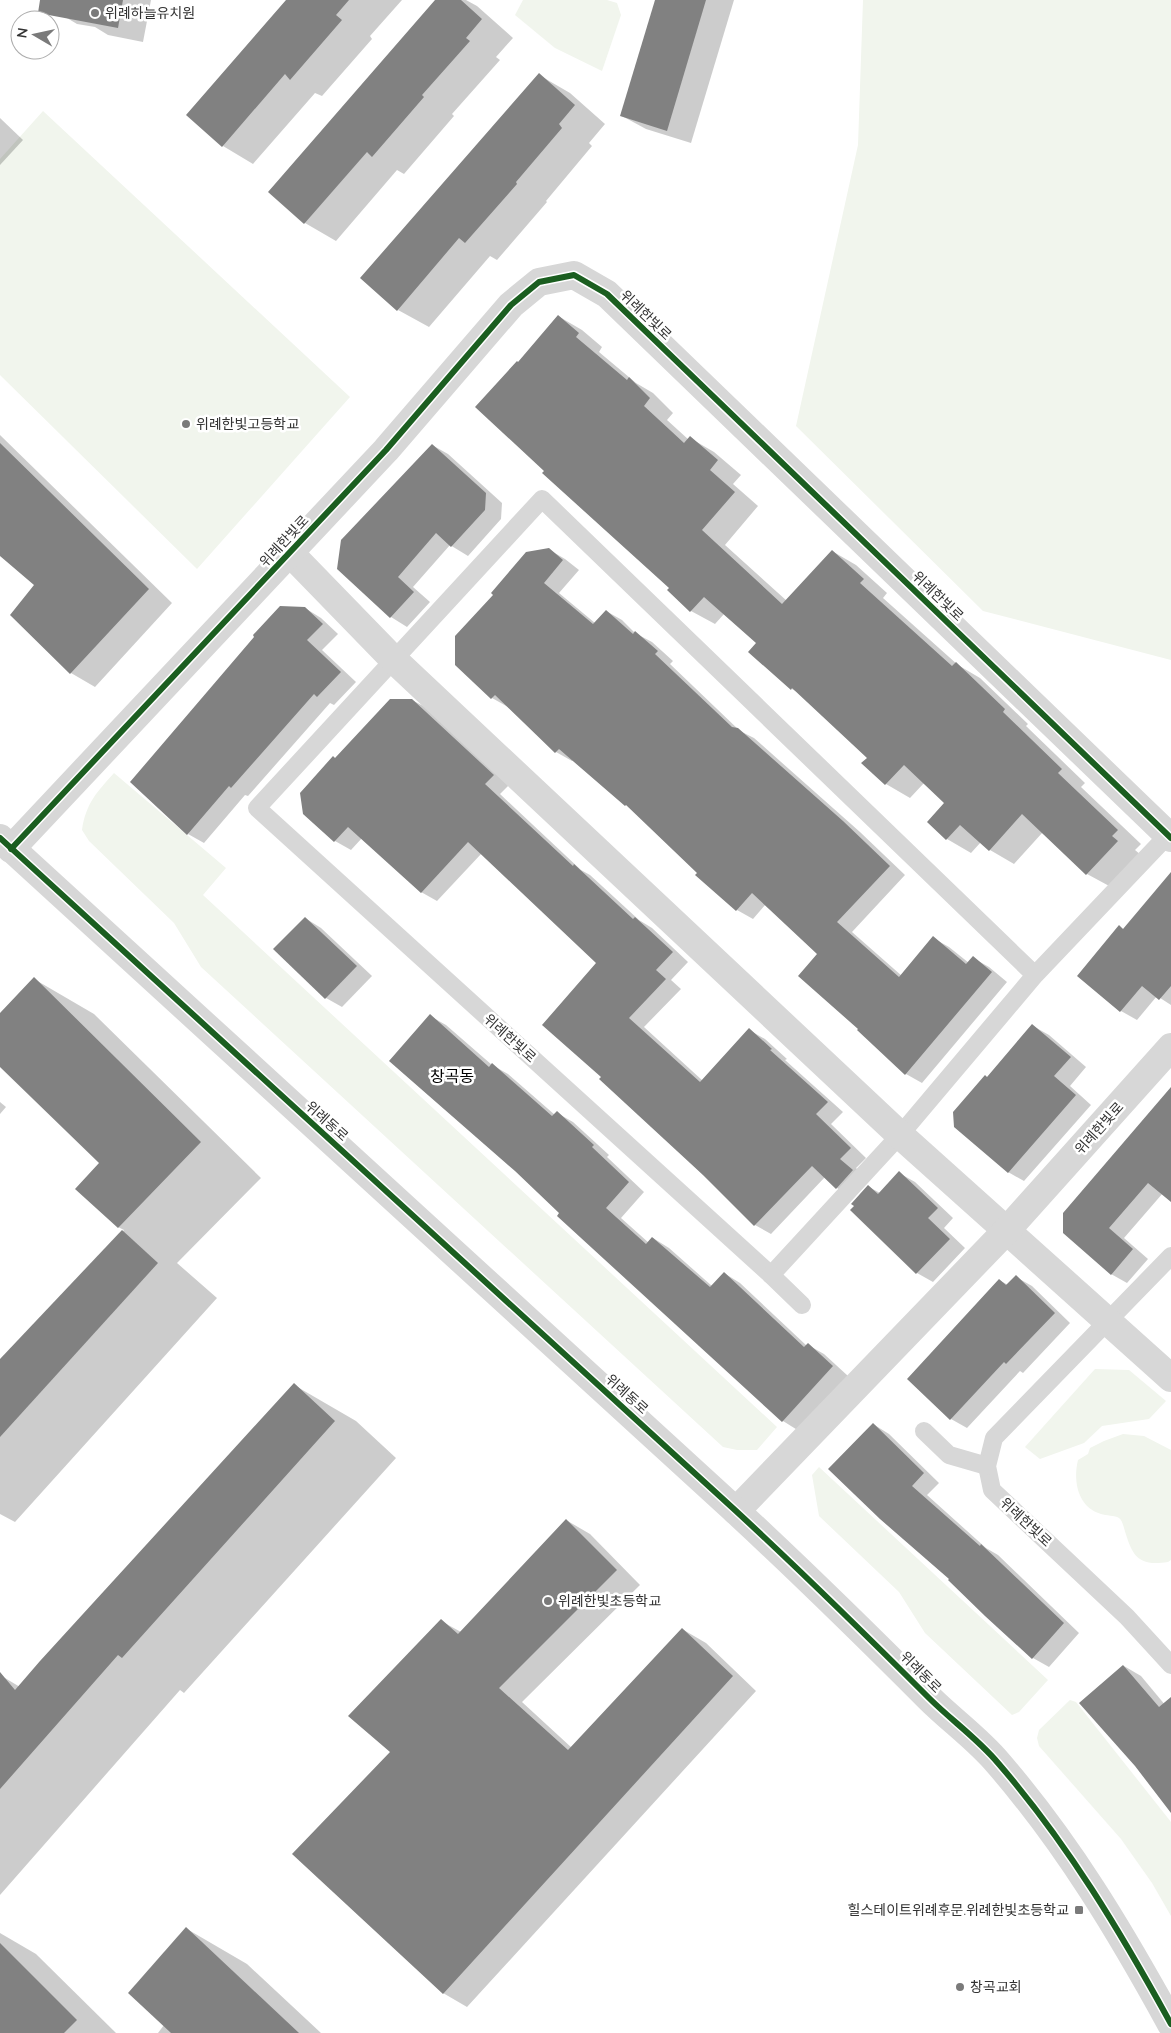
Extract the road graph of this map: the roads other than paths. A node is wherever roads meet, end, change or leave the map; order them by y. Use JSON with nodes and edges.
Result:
{"nodes":[{"id":1,"x":290,"y":552,"type":"junction"},
{"id":2,"x":393,"y":659,"type":"junction"},
{"id":3,"x":1170,"y":837,"type":"edge"},
{"id":4,"x":5,"y":843,"type":"edge"},
{"id":5,"x":1035,"y":975,"type":"junction"},
{"id":6,"x":1171,"y":1047,"type":"edge"},
{"id":7,"x":900,"y":1135,"type":"junction"},
{"id":8,"x":1007,"y":1230,"type":"junction"},
{"id":9,"x":1171,"y":1256,"type":"edge"},
{"id":10,"x":771,"y":1275,"type":"junction"},
{"id":11,"x":802,"y":1305,"type":"dead end"},
{"id":12,"x":1108,"y":1322,"type":"junction"},
{"id":13,"x":1171,"y":1378,"type":"edge"},
{"id":14,"x":924,"y":1431,"type":"dead end"},
{"id":15,"x":987,"y":1466,"type":"junction"},
{"id":16,"x":736,"y":1511,"type":"junction"},
{"id":17,"x":1171,"y":1665,"type":"edge"},
{"id":18,"x":1171,"y":2024,"type":"edge"}],
"edges":[{"from":1,"to":2,"type":"street","name":"위례한빛로"},
{"from":1,"to":3,"type":"street","name":"위례한빛로"},
{"from":1,"to":4,"type":"street","name":"위례한빛로"},
{"from":2,"to":5,"type":"lane","name":"위례한빛로"},
{"from":2,"to":7,"type":"street","name":"위례한빛로"},
{"from":2,"to":10,"type":"lane","name":"위례한빛로"},
{"from":3,"to":5,"type":"lane","name":"위례한빛로"},
{"from":4,"to":16,"type":"street","name":"위례동로"},
{"from":5,"to":7,"type":"lane","name":"위례한빛로"},
{"from":6,"to":8,"type":"street","name":"위례한빛로"},
{"from":7,"to":8,"type":"street","name":"위례한빛로"},
{"from":7,"to":10,"type":"lane","name":"위례한빛로"},
{"from":8,"to":12,"type":"street","name":"위례한빛로"},
{"from":8,"to":16,"type":"street","name":"위례한빛로"},
{"from":9,"to":12,"type":"lane","name":"위례한빛로"},
{"from":10,"to":11,"type":"lane"},
{"from":12,"to":13,"type":"street","name":"위례한빛로"},
{"from":12,"to":15,"type":"lane","name":"위례한빛로"},
{"from":14,"to":15,"type":"lane"},
{"from":15,"to":17,"type":"lane","name":"위례한빛로"},
{"from":16,"to":18,"type":"street","name":"위례동로"}]}
